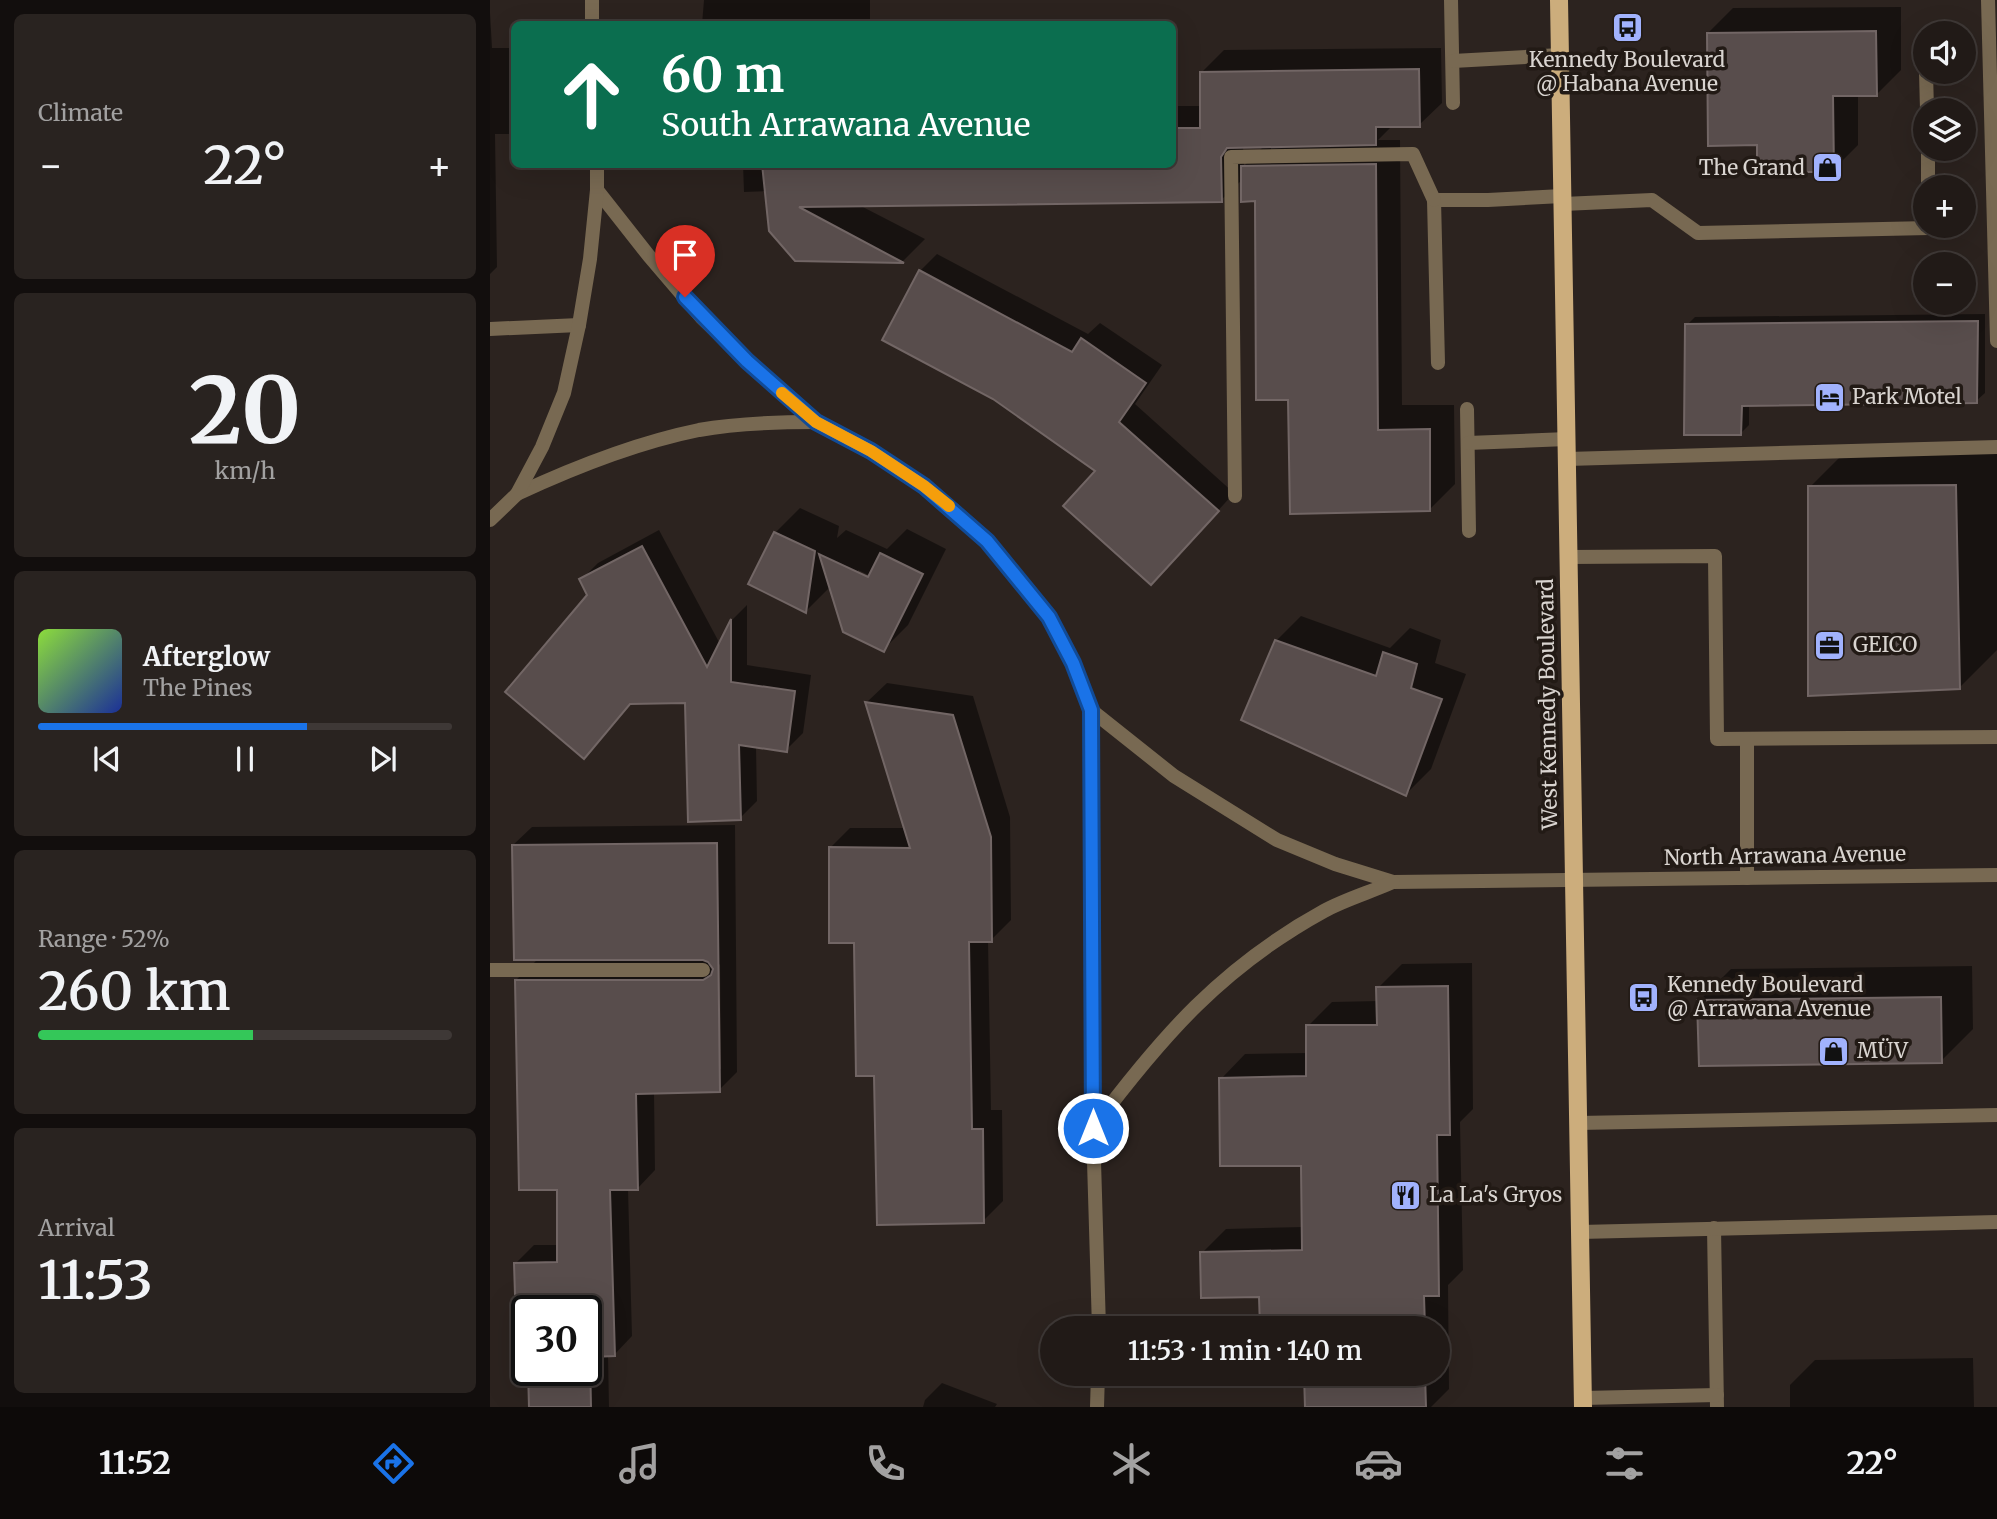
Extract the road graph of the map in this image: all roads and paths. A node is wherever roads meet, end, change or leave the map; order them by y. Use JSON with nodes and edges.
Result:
{"nodes":[{"id":1,"x":592,"y":0,"type":"edge"},
{"id":2,"x":1451,"y":0,"type":"edge"},
{"id":3,"x":1559,"y":0,"type":"edge"},
{"id":4,"x":1988,"y":0,"type":"edge"},
{"id":5,"x":592,"y":21,"type":"edge"},
{"id":6,"x":1560,"y":55,"type":"junction"},
{"id":7,"x":1453,"y":61,"type":"junction"},
{"id":8,"x":1452,"y":103,"type":"dead end"},
{"id":9,"x":597,"y":168,"type":"edge"},
{"id":10,"x":597,"y":190,"type":"junction"},
{"id":11,"x":1434,"y":200,"type":"junction"},
{"id":12,"x":1562,"y":200,"type":"junction"},
{"id":13,"x":1913,"y":228,"type":"edge"},
{"id":14,"x":579,"y":325,"type":"junction"},
{"id":15,"x":490,"y":329,"type":"edge"},
{"id":16,"x":1997,"y":341,"type":"edge"},
{"id":17,"x":1438,"y":363,"type":"dead end"},
{"id":18,"x":1467,"y":409,"type":"dead end"},
{"id":19,"x":816,"y":422,"type":"junction"},
{"id":20,"x":1567,"y":439,"type":"junction"},
{"id":21,"x":1468,"y":443,"type":"junction"},
{"id":22,"x":1997,"y":447,"type":"edge"},
{"id":23,"x":1567,"y":459,"type":"junction"},
{"id":24,"x":517,"y":494,"type":"junction"},
{"id":25,"x":1235,"y":496,"type":"dead end"},
{"id":26,"x":490,"y":520,"type":"edge"},
{"id":27,"x":1469,"y":531,"type":"dead end"},
{"id":28,"x":1569,"y":557,"type":"junction"},
{"id":29,"x":1091,"y":710,"type":"junction"},
{"id":30,"x":1997,"y":737,"type":"edge"},
{"id":31,"x":1747,"y":739,"type":"junction"},
{"id":32,"x":1997,"y":875,"type":"edge"},
{"id":33,"x":1747,"y":878,"type":"junction"},
{"id":34,"x":1574,"y":880,"type":"junction"},
{"id":35,"x":1394,"y":883,"type":"junction"},
{"id":36,"x":490,"y":970,"type":"edge"},
{"id":37,"x":703,"y":970,"type":"dead end"},
{"id":38,"x":1997,"y":1115,"type":"edge"},
{"id":39,"x":1578,"y":1123,"type":"junction"},
{"id":40,"x":1093,"y":1128,"type":"junction"},
{"id":41,"x":1997,"y":1222,"type":"edge"},
{"id":42,"x":1714,"y":1228,"type":"junction"},
{"id":43,"x":1580,"y":1231,"type":"junction"},
{"id":44,"x":1099,"y":1316,"type":"edge"},
{"id":45,"x":1098,"y":1386,"type":"edge"},
{"id":46,"x":1717,"y":1401,"type":"edge"},
{"id":47,"x":1583,"y":1402,"type":"edge"},
{"id":48,"x":1097,"y":1407,"type":"edge"}],
"edges":[{"from":1,"to":5,"type":"street"},
{"from":2,"to":7,"type":"street"},
{"from":3,"to":6,"type":"main road","name":"West Kennedy Boulevard"},
{"from":4,"to":16,"type":"street"},
{"from":6,"to":7,"type":"street"},
{"from":6,"to":12,"type":"main road","name":"West Kennedy Boulevard"},
{"from":7,"to":8,"type":"street"},
{"from":9,"to":10,"type":"street"},
{"from":10,"to":14,"type":"street"},
{"from":10,"to":19,"type":"street"},
{"from":11,"to":12,"type":"street"},
{"from":11,"to":17,"type":"street"},
{"from":11,"to":25,"type":"street"},
{"from":12,"to":13,"type":"street"},
{"from":12,"to":20,"type":"main road","name":"West Kennedy Boulevard"},
{"from":14,"to":15,"type":"street"},
{"from":14,"to":24,"type":"street"},
{"from":18,"to":21,"type":"street"},
{"from":19,"to":24,"type":"street"},
{"from":19,"to":29,"type":"street"},
{"from":20,"to":21,"type":"street"},
{"from":20,"to":23,"type":"main road","name":"West Kennedy Boulevard"},
{"from":21,"to":27,"type":"street"},
{"from":22,"to":23,"type":"street"},
{"from":23,"to":28,"type":"main road","name":"West Kennedy Boulevard"},
{"from":24,"to":26,"type":"street"},
{"from":28,"to":31,"type":"street"},
{"from":28,"to":34,"type":"main road","name":"West Kennedy Boulevard"},
{"from":29,"to":35,"type":"street"},
{"from":29,"to":40,"type":"street"},
{"from":30,"to":31,"type":"street"},
{"from":31,"to":33,"type":"street"},
{"from":32,"to":33,"type":"street","name":"North Arrawana Avenue"},
{"from":33,"to":34,"type":"street","name":"North Arrawana Avenue"},
{"from":34,"to":35,"type":"street","name":"North Arrawana Avenue"},
{"from":34,"to":39,"type":"main road","name":"West Kennedy Boulevard"},
{"from":35,"to":40,"type":"street"},
{"from":36,"to":37,"type":"street"},
{"from":38,"to":39,"type":"street"},
{"from":39,"to":43,"type":"main road","name":"West Kennedy Boulevard"},
{"from":40,"to":44,"type":"street"},
{"from":41,"to":42,"type":"street"},
{"from":42,"to":43,"type":"street"},
{"from":42,"to":46,"type":"street"},
{"from":43,"to":47,"type":"main road","name":"West Kennedy Boulevard"},
{"from":45,"to":48,"type":"street"},
{"from":46,"to":47,"type":"street"}]}
